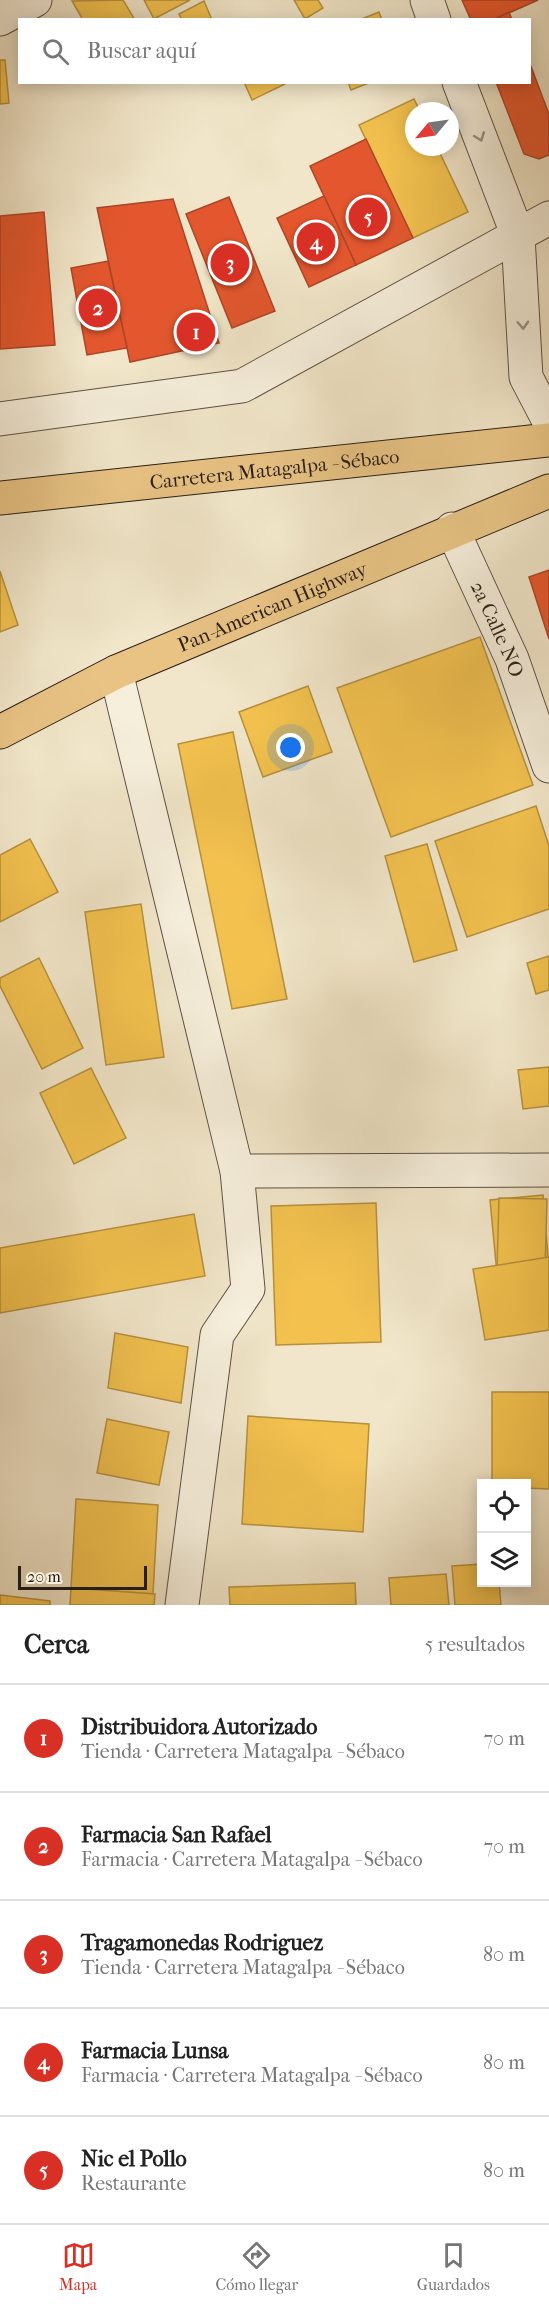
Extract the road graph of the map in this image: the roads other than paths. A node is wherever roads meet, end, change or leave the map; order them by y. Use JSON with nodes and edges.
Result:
{"nodes":[{"id":1,"x":35,"y":0,"type":"edge"},
{"id":2,"x":427,"y":0,"type":"edge"},
{"id":3,"x":433,"y":18,"type":"edge"},
{"id":4,"x":0,"y":19,"type":"edge"},
{"id":5,"x":460,"y":84,"type":"edge"},
{"id":6,"x":549,"y":218,"type":"edge"},
{"id":7,"x":518,"y":236,"type":"junction"},
{"id":8,"x":0,"y":419,"type":"edge"},
{"id":9,"x":549,"y":421,"type":"edge"},
{"id":10,"x":549,"y":440,"type":"edge"},
{"id":11,"x":549,"y":490,"type":"edge"},
{"id":12,"x":0,"y":498,"type":"edge"},
{"id":13,"x":452,"y":529,"type":"junction"},
{"id":14,"x":116,"y":672,"type":"junction"},
{"id":15,"x":0,"y":732,"type":"edge"},
{"id":16,"x":549,"y":766,"type":"edge"},
{"id":17,"x":549,"y":1170,"type":"edge"},
{"id":18,"x":237,"y":1171,"type":"junction"},
{"id":19,"x":182,"y":1605,"type":"edge"}],
"edges":[{"from":1,"to":4,"type":"street"},
{"from":2,"to":3,"type":"street"},
{"from":5,"to":7,"type":"street","one_way":true},
{"from":6,"to":7,"type":"street"},
{"from":7,"to":8,"type":"street"},
{"from":7,"to":9,"type":"street","one_way":true},
{"from":10,"to":12,"type":"main road","name":"Carretera Matagalpa - Sébaco"},
{"from":11,"to":13,"type":"main road","name":"Pan-American Highway"},
{"from":13,"to":14,"type":"main road","name":"Pan-American Highway"},
{"from":13,"to":16,"type":"street","name":"2a Calle NO"},
{"from":14,"to":15,"type":"main road","name":"Pan-American Highway"},
{"from":14,"to":18,"type":"street"},
{"from":17,"to":18,"type":"street"},
{"from":18,"to":19,"type":"street"}]}
